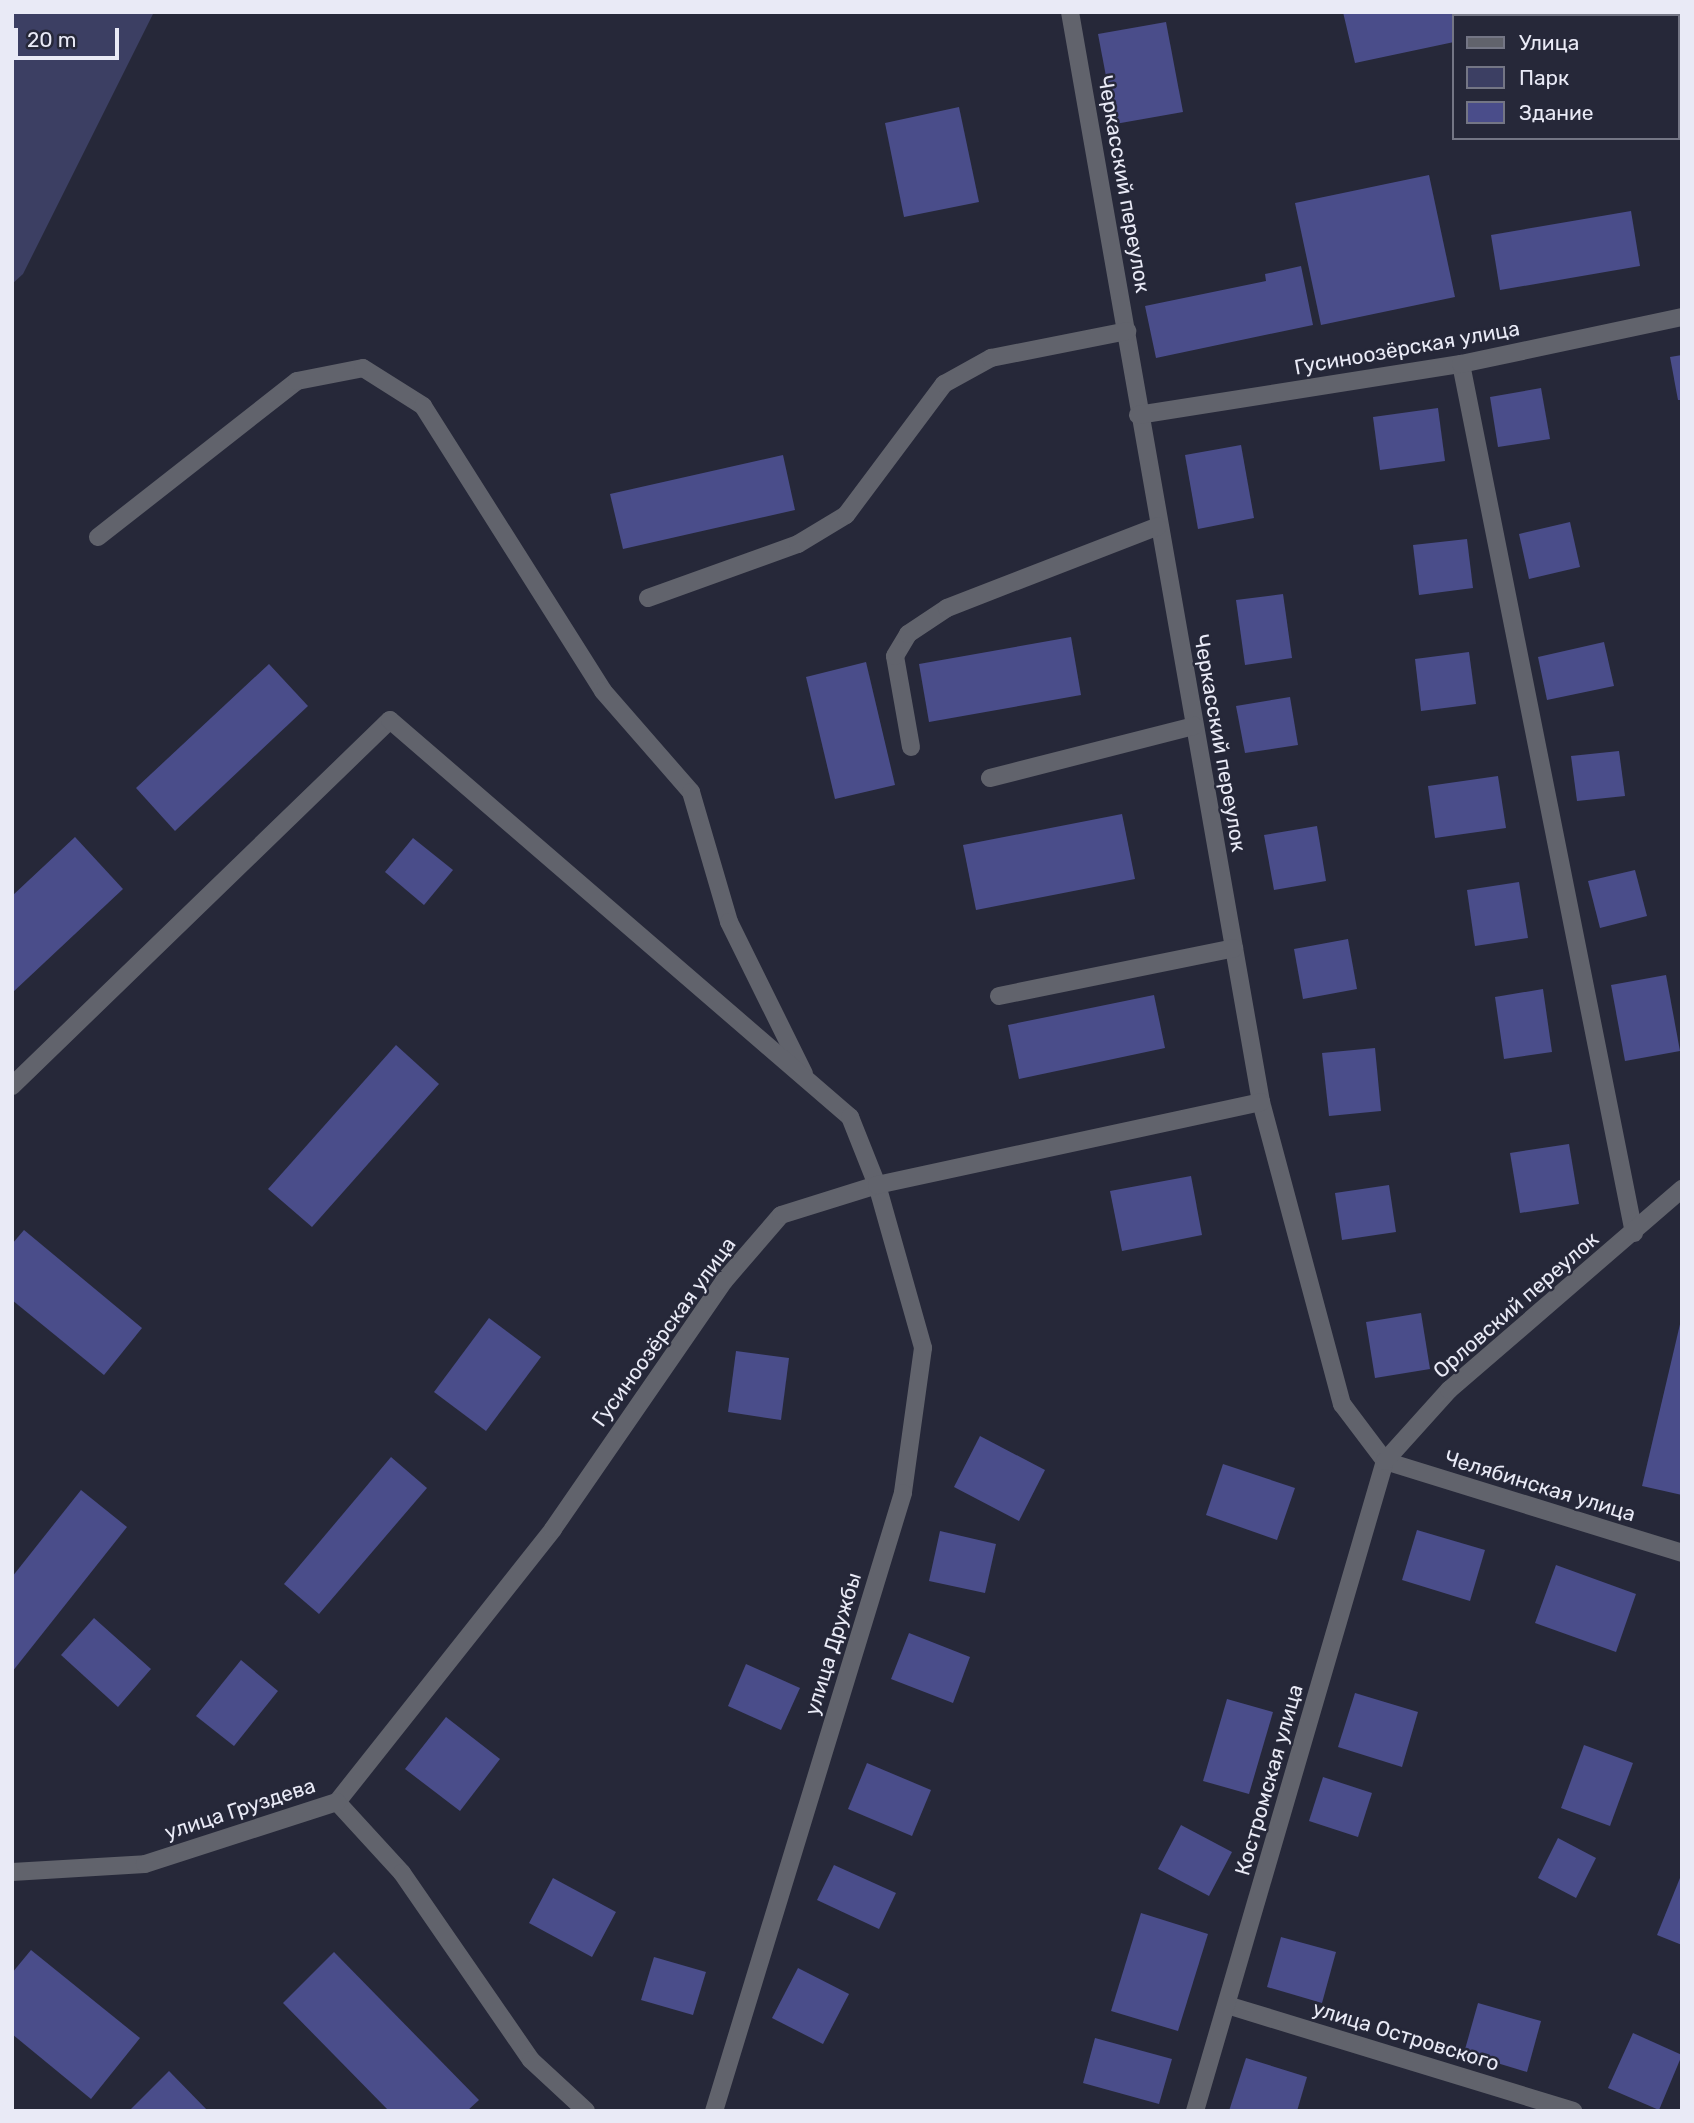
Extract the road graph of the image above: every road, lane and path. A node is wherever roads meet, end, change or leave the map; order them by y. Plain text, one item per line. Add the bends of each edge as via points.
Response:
1 (1070, 12) edge
2 (1682, 317) edge
3 (1126, 331) junction
4 (1461, 364) junction
5 (1138, 415) junction
6 (1158, 526) junction
7 (98, 537) dead end
8 (648, 598) dead end
9 (1194, 726) junction
10 (911, 747) dead end
11 (990, 778) dead end
12 (1234, 948) junction
13 (999, 996) dead end
14 (807, 1080) junction
15 (12, 1086) edge
16 (1261, 1102) junction
17 (877, 1185) junction
18 (1682, 1189) edge
19 (1634, 1233) junction
20 (1385, 1461) junction
21 (1682, 1553) edge
22 (337, 1802) junction
23 (12, 1872) edge
24 (1227, 2005) junction
25 (586, 2111) edge
26 (714, 2111) edge
27 (1195, 2111) edge
28 (1573, 2111) edge

1 - 3 street, Черкасский переулок
2 - 4 street, Гусиноозёрская улица
3 - 5 street, Черкасский переулок
3 - 8 street via 991,358 944,384 846,515 798,544
4 - 5 street, Гусиноозёрская улица
4 - 19 street
5 - 6 street, Черкасский переулок
6 - 9 street, Черкасский переулок
6 - 10 street via 947,608 908,634 895,656
7 - 14 street via 297,381 363,368 423,405 603,691 691,792 729,922
9 - 11 street
9 - 12 street, Черкасский переулок
12 - 13 street
12 - 16 street, Черкасский переулок
14 - 15 street, улица Дружбы via 390,720
14 - 17 street, улица Дружбы via 849,1117
16 - 17 street, Гусиноозёрская улица
16 - 20 street, Черкасский переулок via 1342,1404
17 - 22 street, Гусиноозёрская улица via 781,1215 723,1281 552,1529
17 - 26 street, улица Дружбы via 923,1348 904,1493
18 - 19 street, Орловский переулок
19 - 20 street, Орловский переулок via 1449,1390
20 - 21 street, Челябинская улица
20 - 24 street, Костромская улица
22 - 23 street, улица Груздева via 145,1864
22 - 25 street, улица Груздева via 402,1873 531,2060
24 - 27 street, Костромская улица
24 - 28 street, улица Островского

